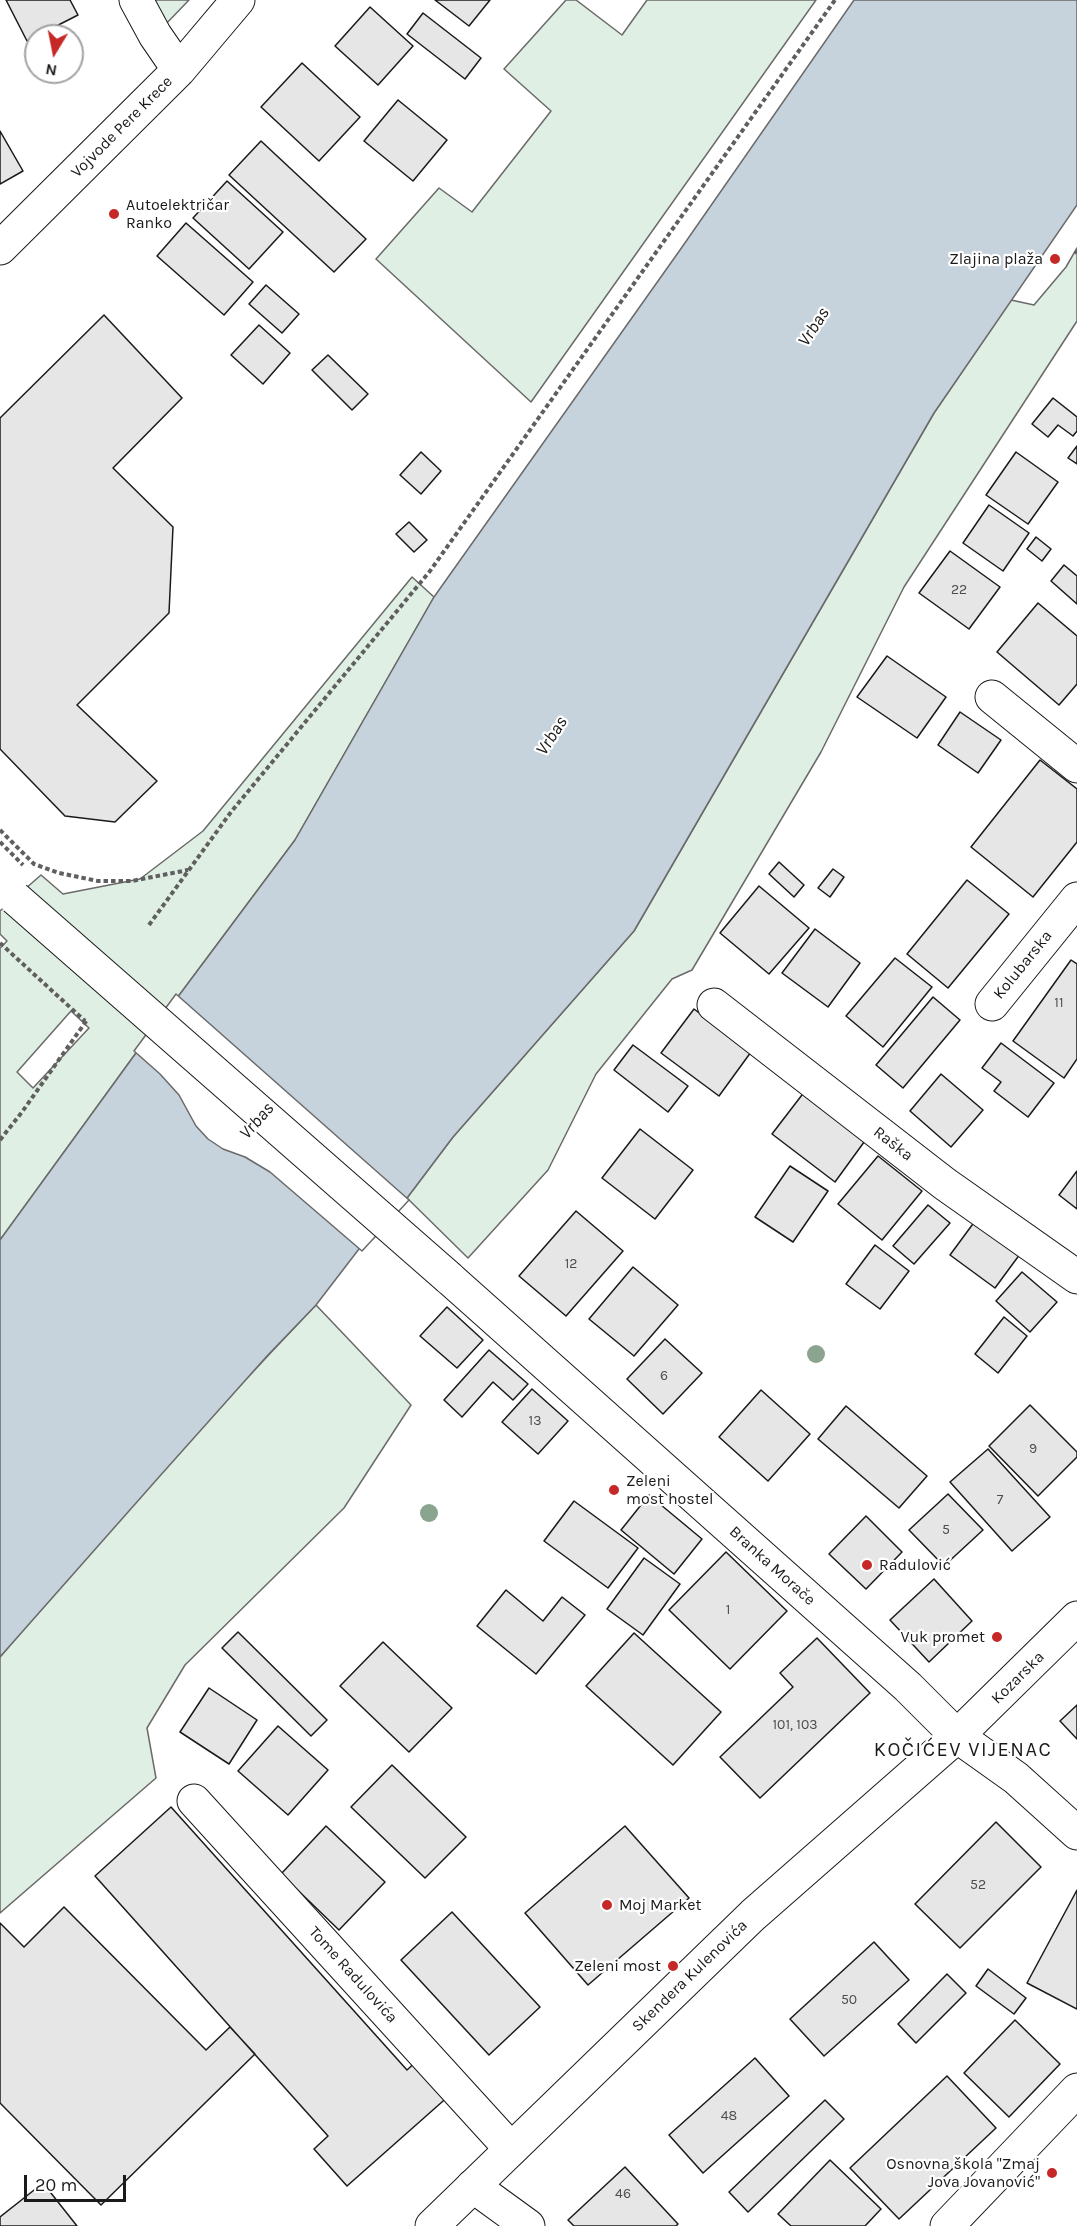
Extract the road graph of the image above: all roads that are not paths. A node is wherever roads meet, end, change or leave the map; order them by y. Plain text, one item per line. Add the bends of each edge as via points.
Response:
1 (136, 0) edge
2 (238, 0) edge
3 (179, 70) junction
4 (0, 248) edge
5 (992, 697) dead end
6 (1077, 766) edge
7 (15, 884) edge
8 (1077, 898) edge
9 (992, 1004) dead end
10 (714, 1005) dead end
11 (1077, 1277) edge
12 (1077, 1618) edge
13 (957, 1736) junction
14 (194, 1800) dead end
15 (1077, 1833) edge
16 (1077, 2090) edge
17 (511, 2149) junction
18 (473, 2186) junction
19 (432, 2226) edge
20 (528, 2226) edge
21 (947, 2226) edge

1 - 3 main road
2 - 3 main road, Vojvode Pere Krece
3 - 4 main road, Vojvode Pere Krece
5 - 6 main road
7 - 13 main road, Branka Morače, bridge
8 - 9 main road, Kolubarska
10 - 11 main road, Raška via 945,1184
12 - 13 main road, Kozarska
13 - 15 main road, Branka Morače via 1016,1778
13 - 17 main road, Skendera Kulenovića via 753,1915
14 - 17 main road, Tome Radulovića
16 - 21 main road
17 - 18 main road, Skendera Kulenovića
18 - 19 main road, Skendera Kulenovića
18 - 20 main road

